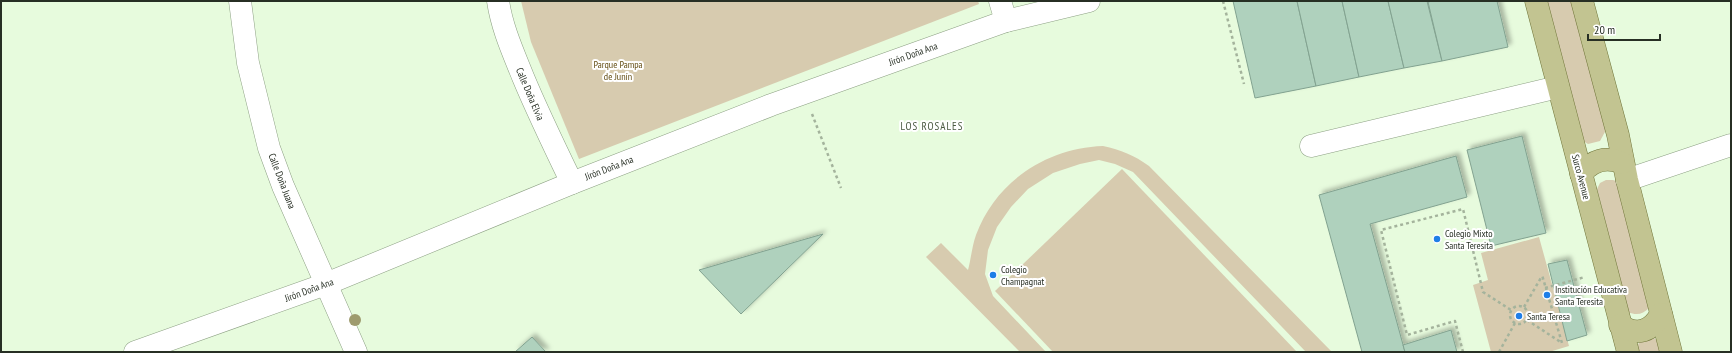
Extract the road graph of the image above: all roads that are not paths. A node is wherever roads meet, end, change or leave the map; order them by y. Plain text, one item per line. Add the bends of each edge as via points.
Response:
1 (240, 1) edge
2 (498, 1) edge
3 (1089, 1) edge
4 (1536, 1) edge
5 (1582, 1) edge
6 (1003, 11) edge
7 (1558, 88) junction
8 (1731, 145) edge
9 (1311, 146) dead end
10 (1624, 171) junction
11 (1581, 174) junction
12 (572, 183) junction
13 (326, 284) junction
14 (1661, 314) junction
15 (1620, 325) junction
16 (135, 352) edge
17 (356, 352) edge
18 (1628, 352) edge
19 (1671, 352) edge

1 - 13 street, Calle Doña Juana via 248,63 269,148
2 - 12 street, Calle Doña Elvia via 504,30 544,127
3 - 6 street, Jirón Doña Ana
4 - 7 main road, Surco Avenue
5 - 10 main road via 1618,135
6 - 12 street, Jirón Doña Ana via 804,93
7 - 9 street
7 - 11 main road, Surco Avenue
8 - 10 street
10 - 11 main road via 1615,160 1599,160
10 - 14 main road
11 - 15 main road, Surco Avenue
12 - 13 street, Jirón Doña Ana
13 - 16 street, Jirón Doña Ana
13 - 17 street, Calle Doña Juana
14 - 15 main road via 1651,328 1643,331 1627,330
14 - 19 main road
15 - 18 main road, Surco Avenue

